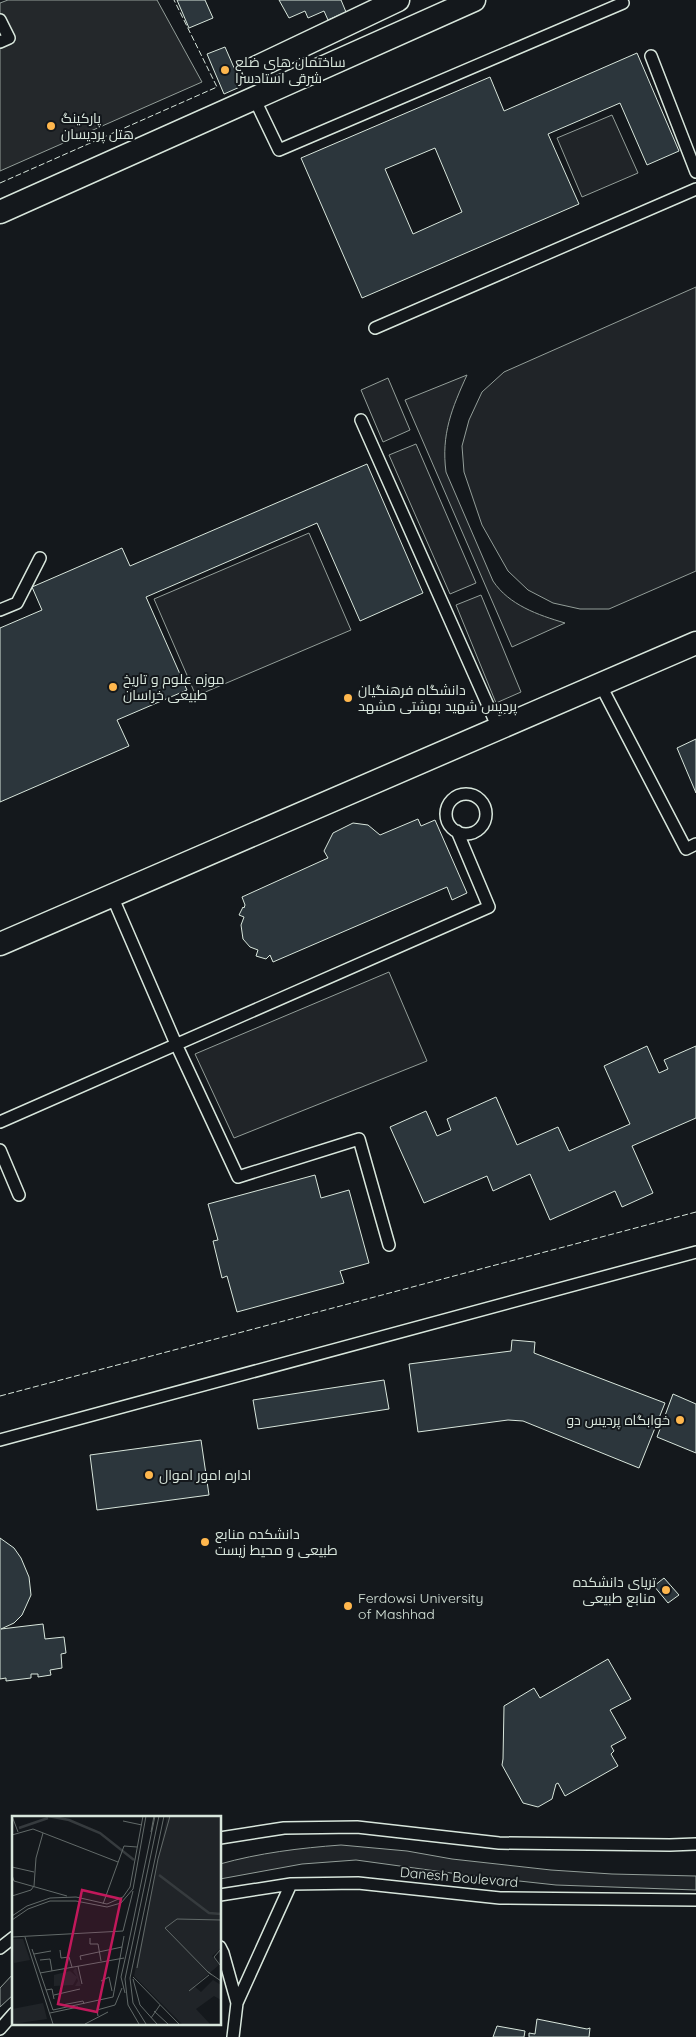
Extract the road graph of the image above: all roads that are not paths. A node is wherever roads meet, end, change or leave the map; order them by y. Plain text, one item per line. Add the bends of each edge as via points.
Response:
1 (398, 0) edge
2 (474, 0) edge
3 (622, 3) dead end
4 (0, 20) edge
5 (0, 42) edge
6 (651, 56) dead end
7 (253, 69) dead end
8 (254, 98) junction
9 (696, 172) edge
10 (696, 189) edge
11 (0, 212) edge
12 (375, 328) dead end
13 (361, 420) dead end
14 (40, 558) dead end
15 (0, 610) edge
16 (696, 643) edge
17 (600, 684) junction
18 (498, 728) junction
19 (457, 831) dead end
20 (696, 844) edge
21 (112, 896) junction
22 (0, 944) edge
23 (176, 1044) junction
24 (0, 1122) edge
25 (0, 1150) edge
26 (19, 1194) dead end
27 (389, 1245) dead end
28 (696, 1252) edge
29 (0, 1440) edge
30 (221, 1838) edge
31 (696, 1844) edge
32 (291, 1884) junction
33 (221, 1895) edge
34 (696, 1900) edge
35 (12, 1938) edge
36 (0, 1948) edge
37 (221, 1949) edge
38 (237, 2003) junction
39 (12, 2015) edge
40 (0, 2028) edge
41 (232, 2037) edge

1 - 7 street
2 - 8 street
3 - 8 lane via 279,150
4 - 5 lane via 9,38
6 - 9 lane
8 - 11 street
10 - 12 lane
13 - 18 lane
14 - 15 lane via 17,603
16 - 17 street
17 - 18 street
17 - 20 lane via 686,849
18 - 21 street
19 - 23 lane via 489,907
21 - 22 street
21 - 23 lane
23 - 24 lane
23 - 27 lane via 238,1177 359,1139
25 - 26 lane
28 - 29 lane
30 - 31 lane via 284,1828 357,1827 499,1842
32 - 33 lane, Danesh Boulevard
32 - 34 lane, Danesh Boulevard via 358,1883 500,1898
32 - 38 lane
35 - 36 lane
37 - 38 lane
38 - 41 lane
39 - 40 lane

